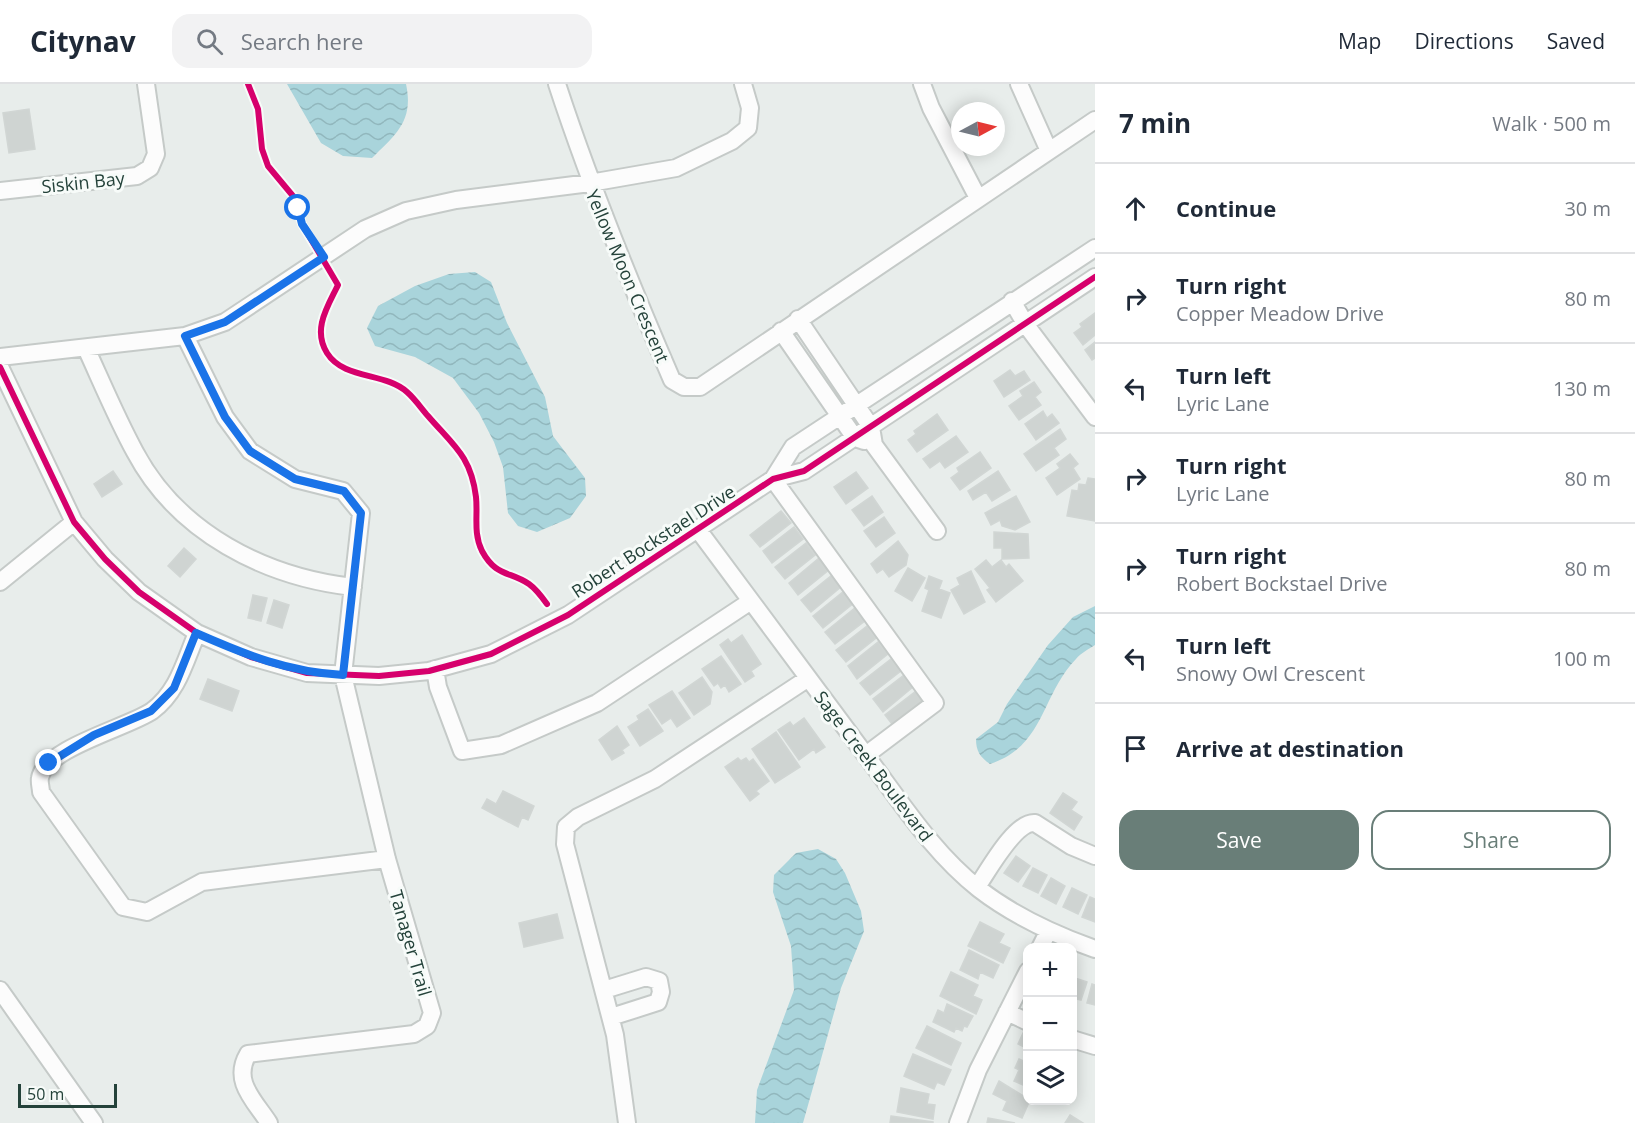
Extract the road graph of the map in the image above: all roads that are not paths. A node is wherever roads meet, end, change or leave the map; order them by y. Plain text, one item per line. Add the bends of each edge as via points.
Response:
1 (146, 84) edge
2 (557, 84) edge
3 (743, 84) edge
4 (922, 84) edge
5 (1019, 84) edge
6 (1095, 120) edge
7 (1049, 151) junction
8 (590, 183) junction
9 (0, 191) edge
10 (978, 198) junction
11 (1095, 248) edge
12 (1095, 277) edge
13 (1012, 301) junction
14 (798, 319) junction
15 (1026, 325) junction
16 (781, 331) junction
17 (185, 336) junction
18 (86, 348) junction
19 (0, 357) edge
20 (0, 367) edge
21 (856, 405) junction
22 (840, 416) junction
23 (1095, 417) edge
24 (872, 427) junction
25 (855, 438) junction
26 (874, 445) junction
27 (773, 479) junction
28 (74, 522) junction
29 (699, 531) junction
30 (937, 531) dead end
31 (0, 582) edge
32 (353, 587) junction
33 (751, 602) junction
34 (196, 633) junction
35 (435, 669) junction
36 (343, 675) junction
37 (807, 679) junction
38 (866, 755) junction
39 (1095, 856) edge
40 (387, 859) junction
41 (977, 887) junction
42 (1048, 932) junction
43 (1042, 943) edge
44 (1095, 949) edge
45 (1023, 981) edge
46 (0, 990) edge
47 (604, 990) junction
48 (1007, 1012) junction
49 (611, 1017) junction
50 (1023, 1020) edge
51 (1077, 1041) edge
52 (1095, 1046) edge
53 (94, 1123) edge
54 (269, 1123) edge
55 (627, 1123) edge
56 (958, 1123) edge

1 - 9 street, Siskin Bay via 156,154 150,168 137,176
2 - 8 street, Yellow Moon Crescent
3 - 8 street via 750,108 748,128 732,141 676,168
4 - 10 street
5 - 7 street
6 - 7 street, Yellow Moon Crescent
7 - 10 street, Yellow Moon Crescent
8 - 16 street, Yellow Moon Crescent via 672,380 684,387 700,387
8 - 17 street via 456,200 406,211 365,229 225,322
10 - 14 street, Yellow Moon Crescent
11 - 13 street, Robert Bockstael Drive
12 - 15 street, Robert Bockstael Drive
13 - 15 street
13 - 21 street, Robert Bockstael Drive
14 - 16 street, Yellow Moon Crescent
14 - 21 street
15 - 23 street
15 - 24 street, Robert Bockstael Drive
16 - 22 street
17 - 18 street
17 - 32 street, Tanager Trail via 225,417 250,451 295,479 344,491 361,513
18 - 19 street
18 - 32 street via 135,454 177,508 229,548 260,564 294,576
20 - 28 street, Robert Bockstael Drive
21 - 22 street, Robert Bockstael Drive
21 - 24 street
22 - 25 street
22 - 27 street, Robert Bockstael Drive via 794,447
24 - 25 street, Robert Bockstael Drive
24 - 26 street
25 - 26 street
25 - 27 street, Robert Bockstael Drive via 804,471
26 - 30 street
27 - 29 street, Robert Bockstael Drive
27 - 38 street via 935,703
28 - 31 street
28 - 34 street, Robert Bockstael Drive via 139,592
29 - 33 street, Sage Creek Boulevard
29 - 35 street, Robert Bockstael Drive via 531,636 491,654
32 - 36 street, Tanager Trail
33 - 35 street via 597,703 501,745 462,751
33 - 37 street, Sage Creek Boulevard
34 - 36 street, Robert Bockstael Drive via 250,657 307,673
34 - 40 street via 174,688 151,711 94,735 49,763 40,777 41,792 123,907 147,912 202,882
35 - 36 street, Robert Bockstael Drive via 379,676
36 - 40 street, Tanager Trail
37 - 38 street, Sage Creek Boulevard
37 - 47 street via 656,779 578,817 566,827 565,844
38 - 41 street, Sage Creek Boulevard via 930,841
39 - 41 street via 1035,823 1028,823 1018,829
40 - 54 street, Tanager Trail via 432,1013 427,1026 414,1034 248,1054 241,1065 241,1078
41 - 42 street, Sage Creek Boulevard
42 - 43 street
42 - 44 street, Sage Creek Boulevard
45 - 48 street
46 - 53 street
47 - 49 street
47 - 49 street via 646,977 659,981 658,1002
48 - 50 street
48 - 56 street via 978,1070
49 - 55 street
51 - 52 street

